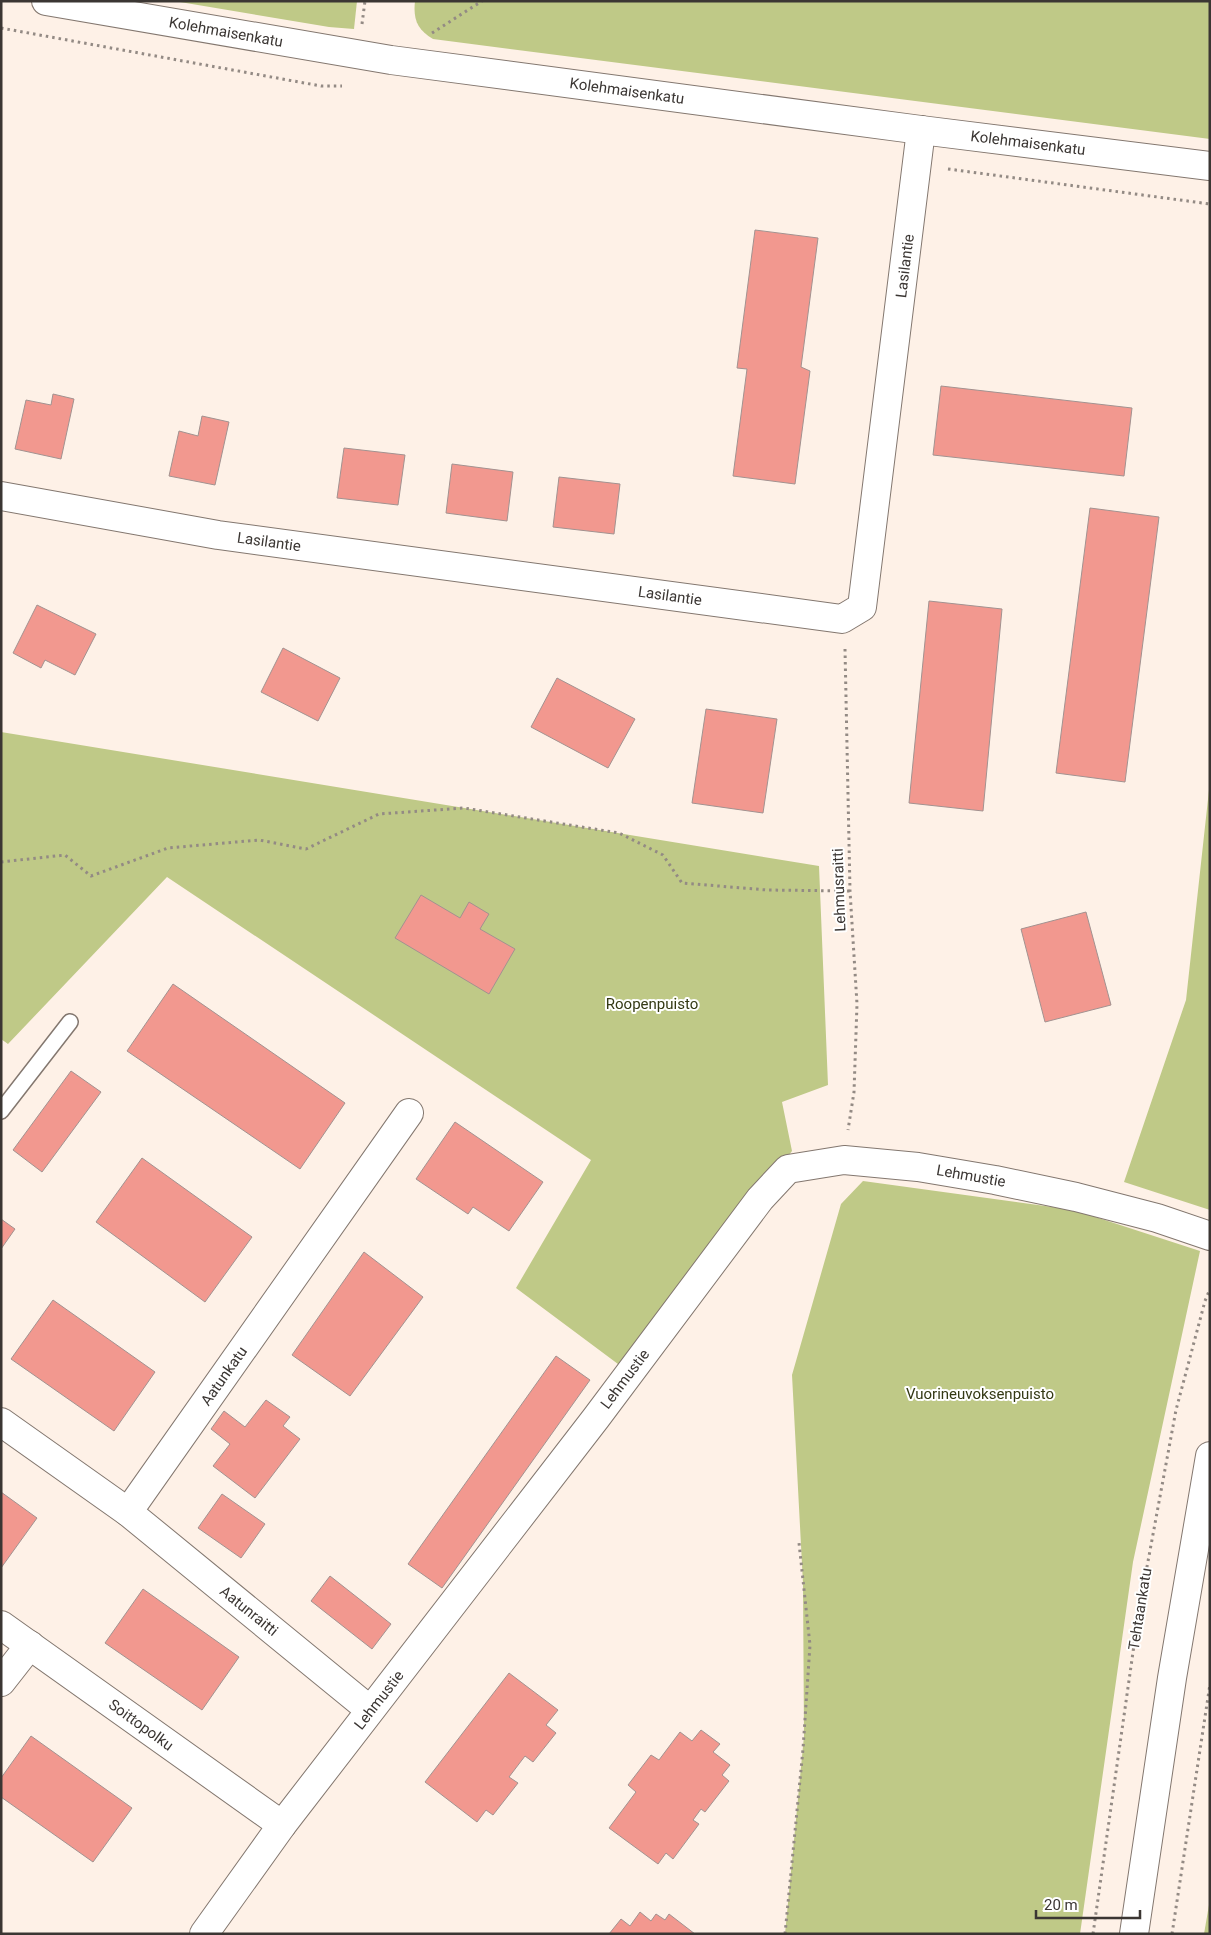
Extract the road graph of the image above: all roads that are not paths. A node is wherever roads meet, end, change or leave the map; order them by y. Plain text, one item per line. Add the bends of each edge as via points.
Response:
1 (46, 1) edge
2 (921, 130) junction
3 (1210, 166) edge
4 (1, 496) edge
5 (70, 1022) dead end
6 (1, 1111) edge
7 (409, 1113) dead end
8 (1210, 1236) edge
9 (1, 1422) edge
10 (1210, 1456) edge
11 (128, 1512) junction
12 (1, 1625) edge
13 (30, 1645) junction
14 (1, 1682) edge
15 (370, 1710) junction
16 (282, 1825) junction
17 (204, 1934) edge
18 (1134, 1934) edge

1 - 2 street, Kolehmaisenkatu via 391,60
2 - 3 street, Kolehmaisenkatu
2 - 4 street, Lasilantie via 862,606 842,619 218,535
5 - 6 lane
7 - 11 street, Aatunkatu
8 - 15 street, Lehmustie via 1076,1197 918,1167 844,1160 788,1169 760,1199 590,1426
9 - 11 street
10 - 18 street via 1172,1678
11 - 15 street, Aatunraitti
12 - 13 street, Soittopolku
13 - 14 street
13 - 16 street, Soittopolku
15 - 16 street, Lehmustie
16 - 17 street, Lehmustie

